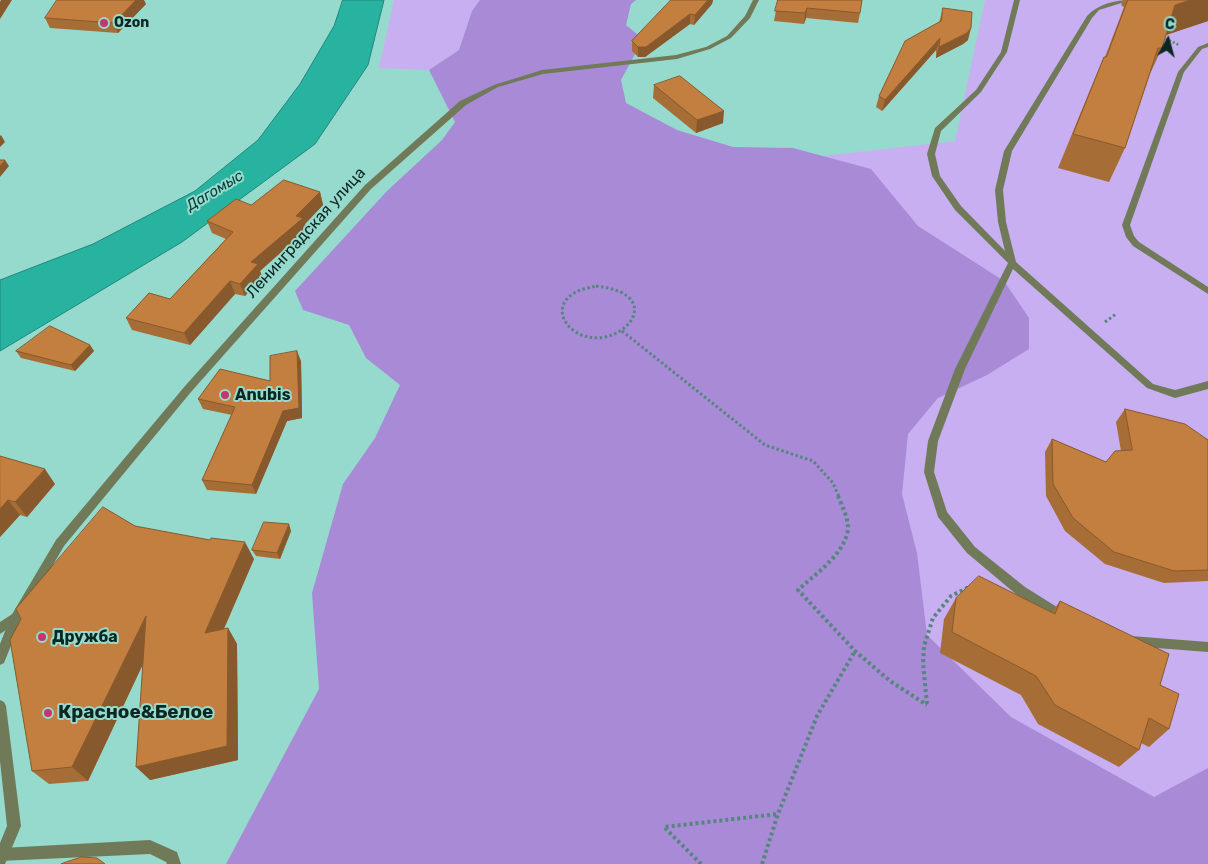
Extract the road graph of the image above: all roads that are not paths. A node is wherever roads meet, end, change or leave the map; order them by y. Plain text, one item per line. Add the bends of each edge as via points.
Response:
1 (756, 0) edge
2 (1017, 0) edge
3 (1128, 0) edge
4 (1208, 45) edge
5 (1012, 263) junction
6 (1208, 291) edge
7 (1208, 385) edge
8 (16, 616) junction
9 (1077, 624) edge
10 (0, 629) edge
11 (1124, 640) edge
12 (1208, 647) edge
13 (0, 659) edge
14 (0, 706) edge
15 (1, 857) edge
16 (174, 864) edge

1 - 8 street, Ленинградская улица via 748,17 729,37 708,48 668,58 542,72 496,86 463,103 368,187 188,389 60,543
2 - 5 street via 1004,52 979,91 938,130 931,154 936,176 958,208
3 - 5 street via 1097,8 1089,17 1008,151 999,190 1002,222
4 - 6 street via 1200,48 1181,72 1126,225 1136,244
5 - 7 street via 1150,386 1175,394
5 - 9 street via 960,368 933,441 928,472 942,514 971,550 1021,591
8 - 10 street
8 - 13 street, Ленинградская улица
11 - 12 street
14 - 15 street via 14,826
15 - 16 street via 150,847 172,857

